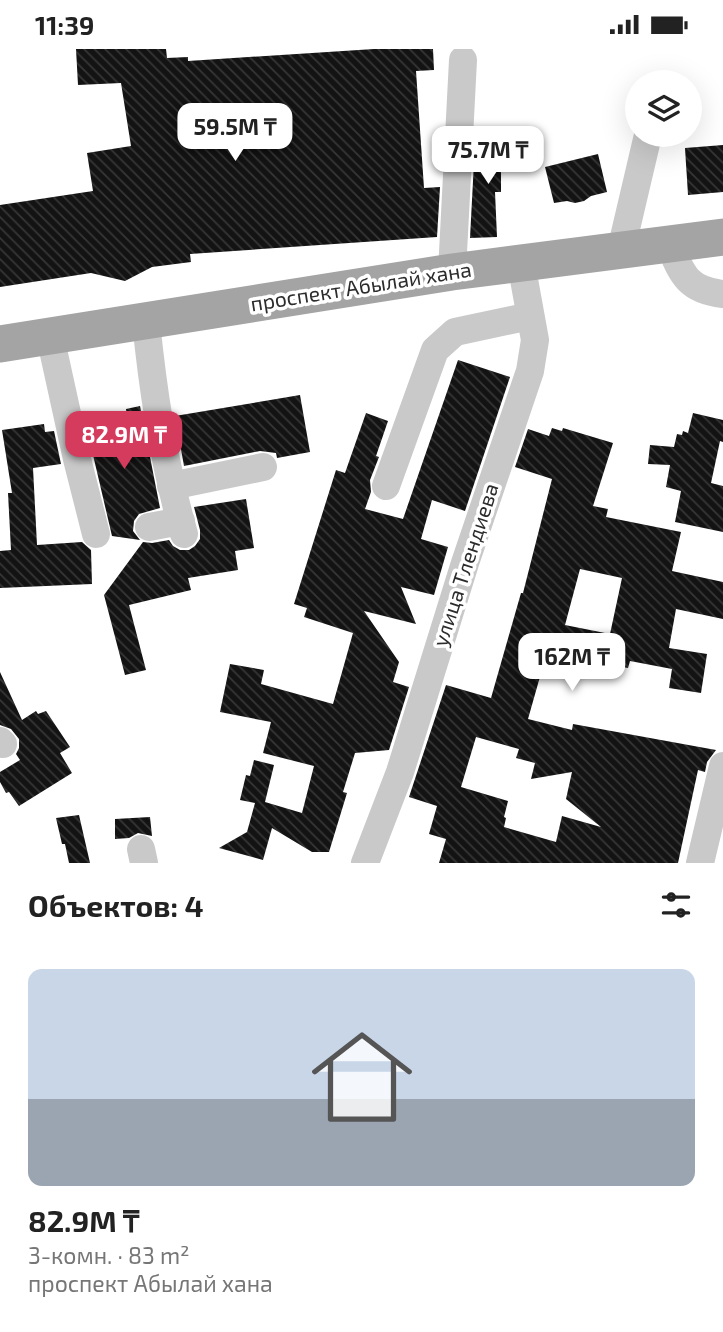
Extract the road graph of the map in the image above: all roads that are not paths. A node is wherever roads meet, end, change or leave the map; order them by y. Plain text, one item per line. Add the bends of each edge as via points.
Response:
1 (463, 60) dead end
2 (645, 147) edge
3 (723, 237) edge
4 (669, 244) junction
5 (621, 250) junction
6 (521, 263) junction
7 (452, 272) junction
8 (723, 295) edge
9 (530, 316) junction
10 (146, 321) junction
11 (50, 336) junction
12 (0, 344) edge
13 (263, 467) dead end
14 (171, 486) junction
15 (386, 486) dead end
16 (149, 527) dead end
17 (96, 534) dead end
18 (723, 766) edge
19 (365, 863) edge
20 (700, 863) edge

1 - 7 street
2 - 5 street
3 - 4 main road, проспект Абылай хана
4 - 5 main road, проспект Абылай хана
4 - 8 street via 684,276 706,292
5 - 6 main road, проспект Абылай хана
6 - 7 main road, проспект Абылай хана
6 - 9 street, улица Тлендиева
7 - 10 main road, проспект Абылай хана
9 - 15 street via 455,332 435,350
9 - 19 street, улица Тлендиева via 535,340 530,371 400,772
10 - 11 main road, проспект Абылай хана
10 - 14 street via 153,391
11 - 12 main road, проспект Абылай хана
11 - 17 street
13 - 14 street
14 - 16 street via 182,528
18 - 20 street

